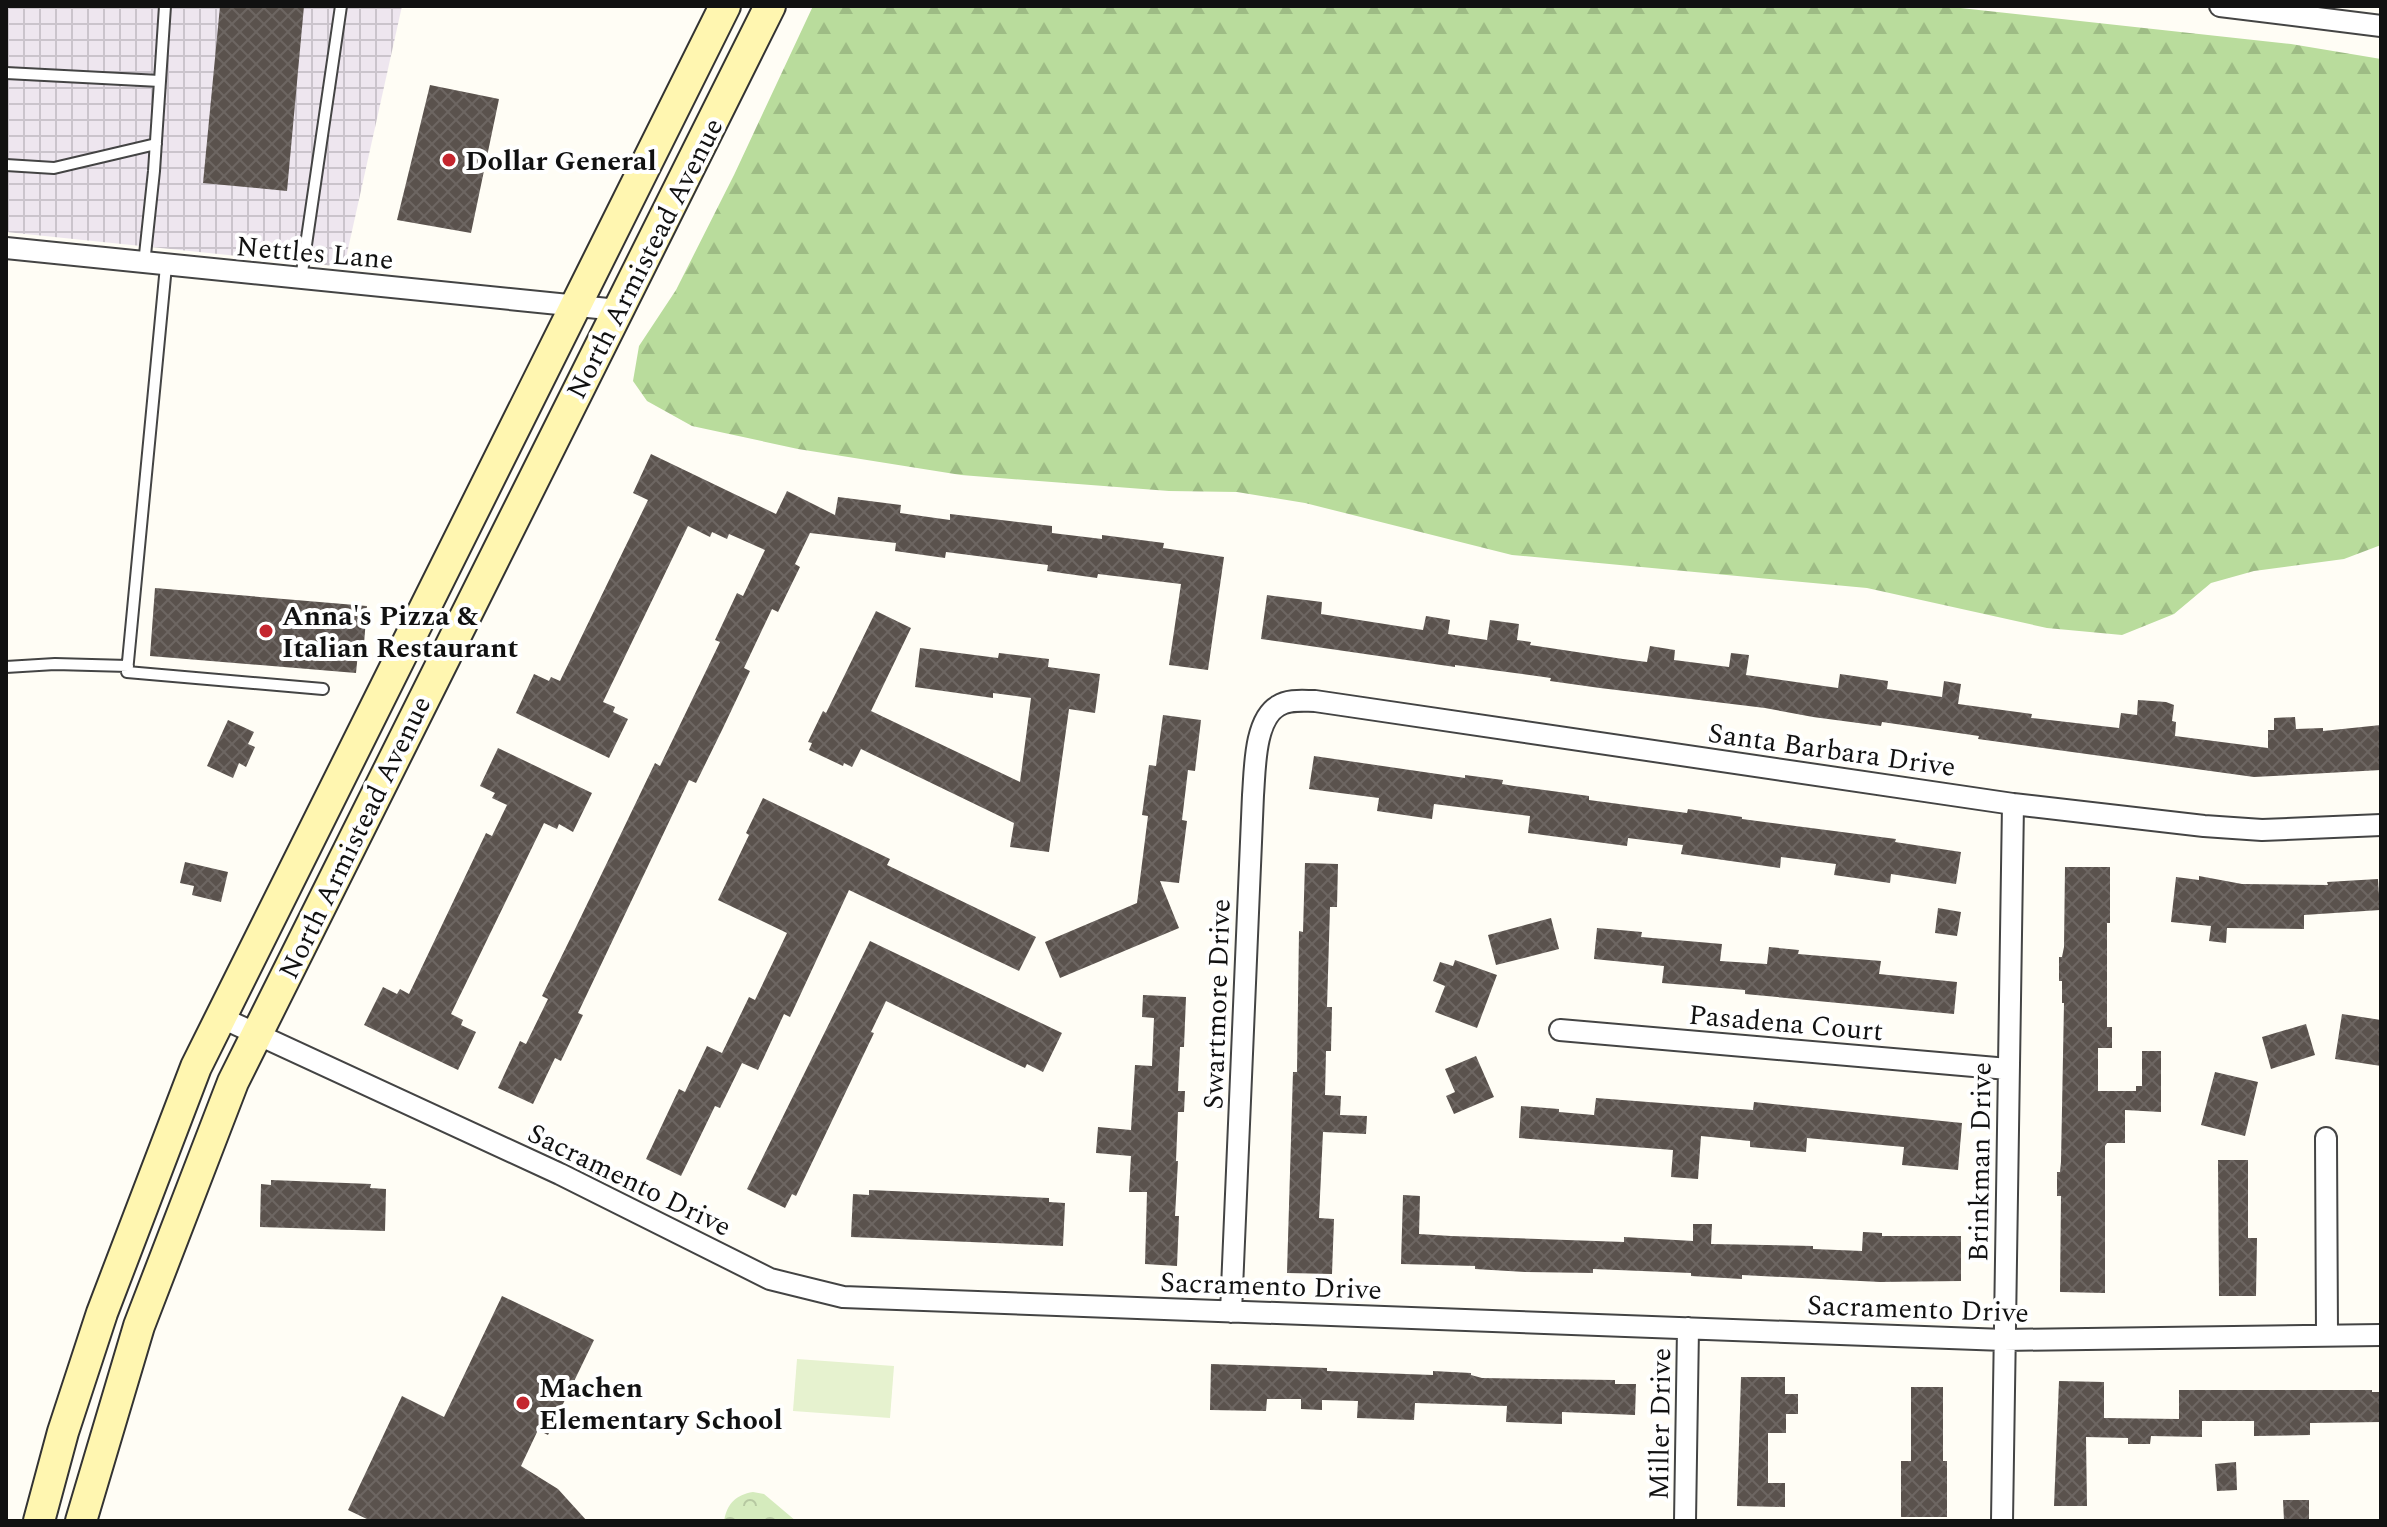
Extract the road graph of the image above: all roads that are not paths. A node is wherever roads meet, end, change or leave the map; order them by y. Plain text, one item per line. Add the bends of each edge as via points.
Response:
1 (165, 6) edge
2 (341, 6) edge
3 (725, 6) edge
4 (770, 6) edge
5 (2220, 6) edge
6 (2381, 26) edge
7 (6, 73) edge
8 (160, 81) junction
9 (156, 144) junction
10 (6, 165) edge
11 (6, 248) edge
12 (144, 264) junction
13 (166, 266) junction
14 (301, 279) junction
15 (575, 305) junction
16 (618, 310) junction
17 (128, 666) junction
18 (6, 667) edge
19 (323, 689) dead end
20 (1278, 706) joint
21 (2013, 804) junction
22 (2381, 825) edge
23 (220, 1017) junction
24 (1560, 1030) dead end
25 (256, 1034) junction
26 (2008, 1069) junction
27 (2326, 1138) dead end
28 (1231, 1312) junction
29 (1688, 1328) junction
30 (2327, 1335) junction
31 (2381, 1335) edge
32 (2004, 1340) junction
33 (39, 1521) edge
34 (81, 1521) edge
35 (1685, 1521) edge
36 (2002, 1521) edge

1 - 8 lane
2 - 14 lane
3 - 15 main road, North Armistead Avenue
4 - 16 main road, North Armistead Avenue
5 - 6 street
7 - 8 lane
8 - 9 lane
9 - 10 lane via 54,168
9 - 12 lane
11 - 12 street, Nettles Lane
12 - 13 street, Nettles Lane
13 - 14 street, Nettles Lane
13 - 17 lane
14 - 15 street, Nettles Lane
15 - 16 street, Nettles Lane
15 - 23 main road, North Armistead Avenue
16 - 25 main road, North Armistead Avenue
17 - 18 lane
17 - 19 lane via 127,672
20 - 21 street, Santa Barbara Drive via 1315,701
20 - 28 street, Swartmore Drive via 1263,724 1253,795
21 - 22 street, Santa Barbara Drive via 2218,827
21 - 26 street, Brinkman Drive
23 - 25 street, Sacramento Drive
23 - 33 main road, North Armistead Avenue via 169,1132 102,1313
24 - 26 street, Pasadena Court
25 - 28 street, Sacramento Drive via 560,1174 770,1279 843,1297
25 - 34 main road, North Armistead Avenue via 139,1326
26 - 32 street, Brinkman Drive
27 - 30 street
28 - 29 street, Sacramento Drive
29 - 32 street, Sacramento Drive
29 - 35 street, Miller Drive
30 - 31 street, Sacramento Drive
30 - 32 street, Sacramento Drive
32 - 36 street, Brinkman Drive

